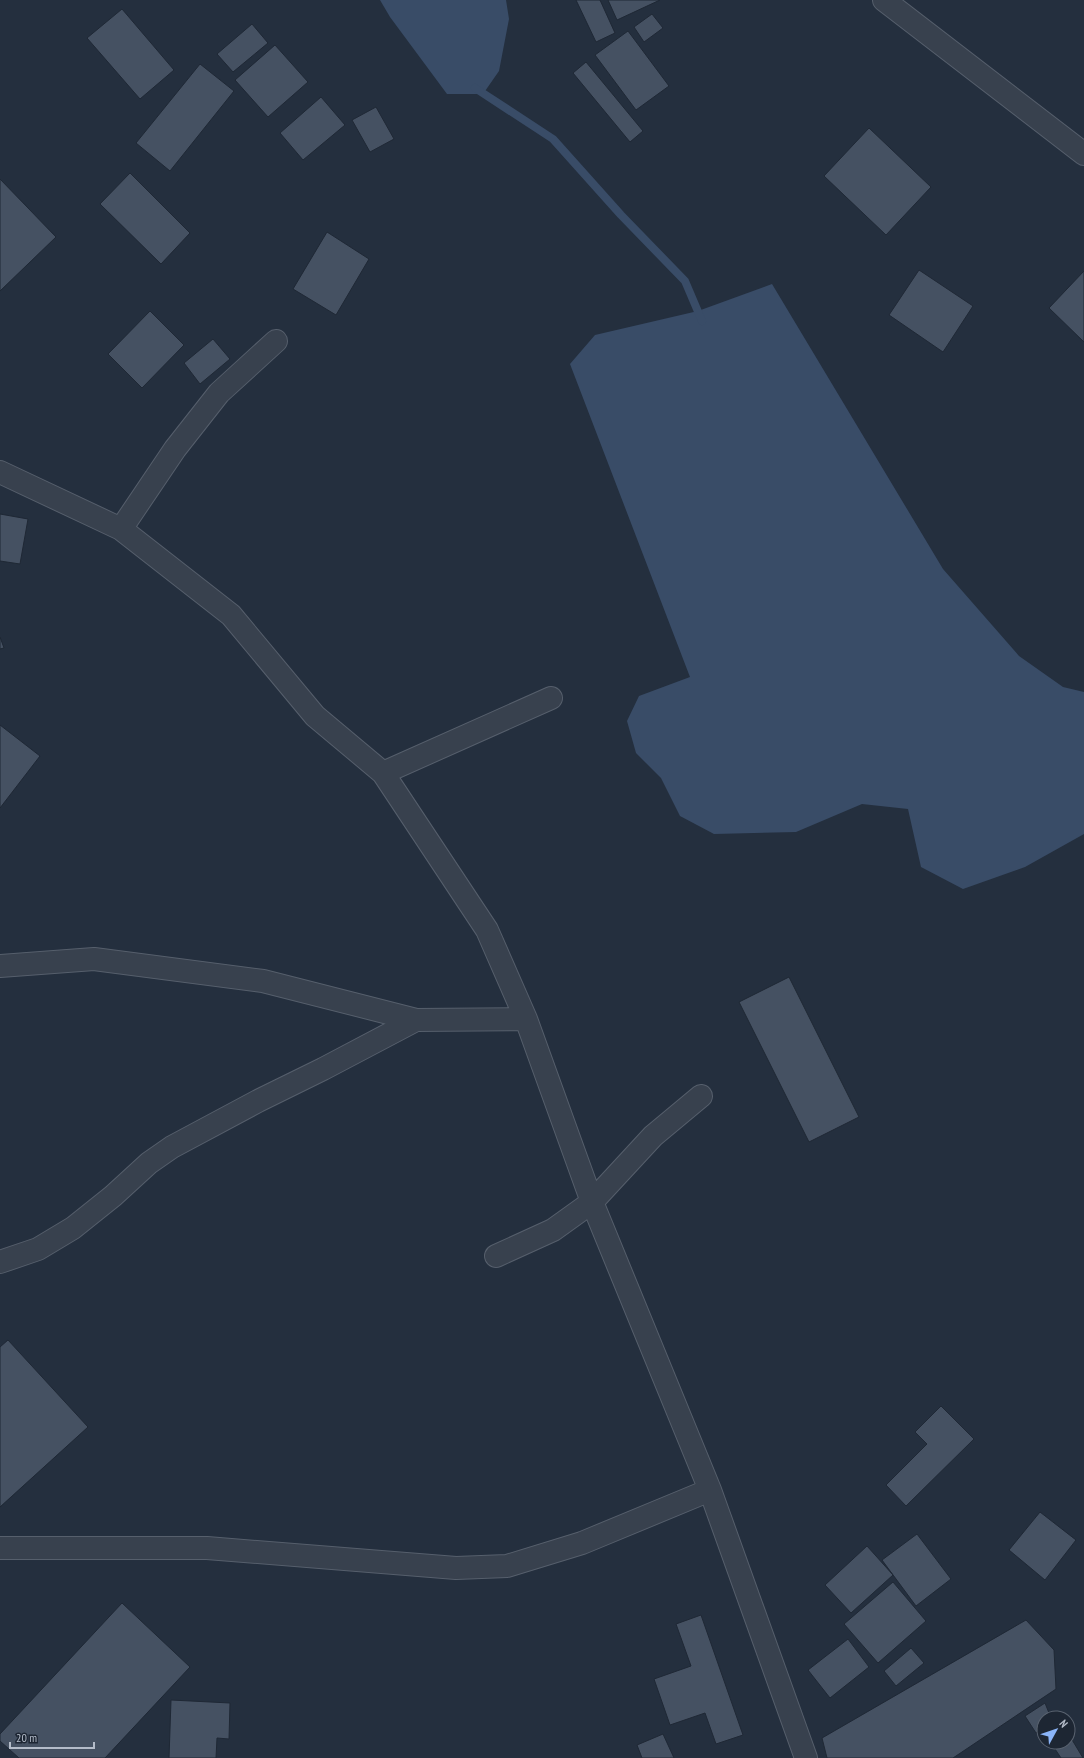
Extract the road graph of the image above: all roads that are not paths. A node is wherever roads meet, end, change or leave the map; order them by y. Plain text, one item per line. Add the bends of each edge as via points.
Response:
1 (884, 0) edge
2 (1084, 154) edge
3 (276, 341) dead end
4 (0, 472) edge
5 (121, 529) junction
6 (551, 698) dead end
7 (383, 773) junction
8 (0, 966) edge
9 (526, 1019) junction
10 (416, 1020) junction
11 (701, 1096) dead end
12 (592, 1202) junction
13 (496, 1256) dead end
14 (0, 1262) edge
15 (710, 1490) junction
16 (0, 1548) edge
17 (806, 1758) edge

1 - 2 street
3 - 5 street via 219,394 175,448
4 - 5 street
5 - 7 street via 231,615 315,716
6 - 7 street
7 - 9 street via 487,930
8 - 10 street via 94,959 263,982
9 - 10 street
9 - 12 street
10 - 14 street via 172,1147 149,1163 114,1196 73,1228 38,1249
11 - 12 street via 653,1136
12 - 13 street via 553,1230
12 - 15 street
15 - 16 street via 582,1543 507,1566 456,1568 207,1548
15 - 17 street

